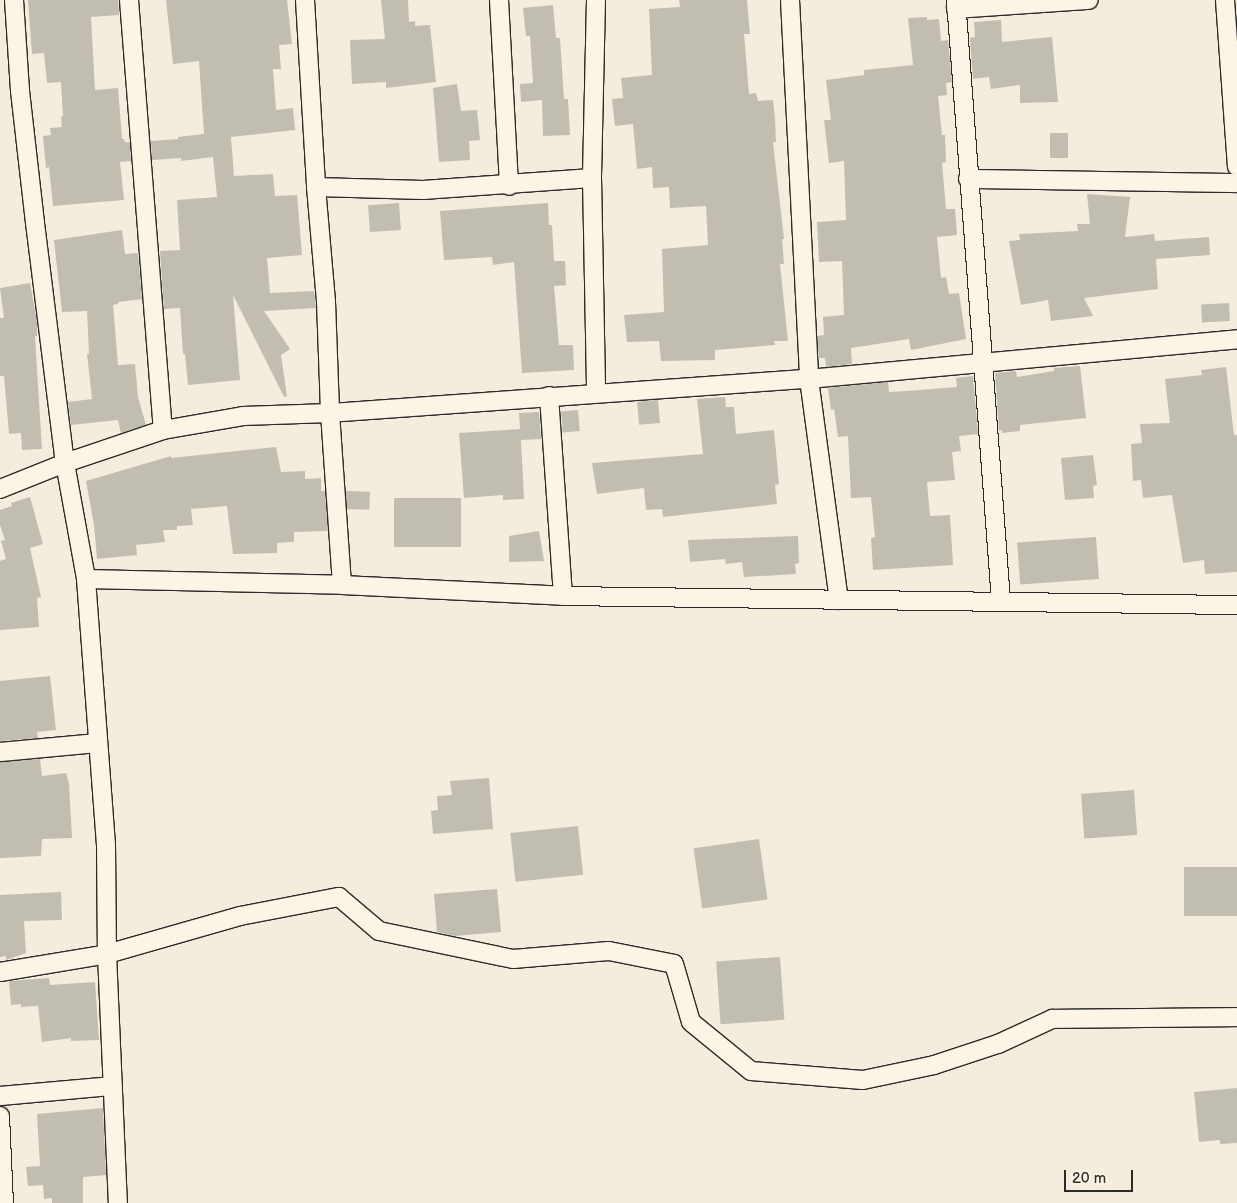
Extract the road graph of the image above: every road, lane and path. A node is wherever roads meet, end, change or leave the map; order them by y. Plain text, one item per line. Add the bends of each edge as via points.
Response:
1 (14, 0) edge
2 (128, 0) edge
3 (304, 0) edge
4 (500, 0) edge
5 (596, 0) edge
6 (790, 0) edge
7 (1089, 0) edge
8 (1225, 0) edge
9 (956, 4) edge
10 (1237, 167) edge
11 (592, 178) junction
12 (968, 179) junction
13 (1237, 183) edge
14 (509, 186) junction
15 (316, 187) junction
16 (1237, 339) edge
17 (982, 364) junction
18 (810, 379) junction
19 (596, 393) junction
20 (549, 396) junction
21 (330, 413) junction
22 (163, 430) junction
23 (65, 462) junction
24 (0, 488) edge
25 (86, 580) junction
26 (342, 585) junction
27 (563, 596) junction
28 (839, 600) junction
29 (1001, 601) junction
30 (1237, 605) edge
31 (97, 744) junction
32 (0, 752) edge
33 (107, 954) junction
34 (0, 972) edge
35 (1237, 1017) edge
36 (113, 1086) junction
37 (0, 1096) edge
38 (0, 1116) edge
39 (4, 1203) edge
40 (118, 1203) edge

1 - 23 street via 20,90
2 - 22 street
3 - 15 street
4 - 14 street
5 - 11 street
6 - 18 street
7 - 9 street
8 - 10 street
9 - 12 street
11 - 14 street
11 - 19 street
12 - 13 street
12 - 17 street
14 - 15 street via 423,190
15 - 21 street via 326,302
16 - 17 street
17 - 18 street
17 - 29 street
18 - 19 street
18 - 28 street
19 - 20 street
20 - 21 street
20 - 27 street
21 - 22 street via 243,416
21 - 26 street
22 - 23 street
23 - 24 street
23 - 25 street
25 - 26 street
25 - 31 street
26 - 27 street
27 - 28 street
28 - 29 street
29 - 30 street
31 - 32 street
31 - 33 street via 106,844
33 - 34 street
33 - 35 street via 240,916 339,897 379,931 513,959 610,951 674,964 691,1022 751,1072 863,1080 934,1065 998,1044 1052,1019
33 - 36 street
36 - 37 street
36 - 40 street
38 - 39 street

